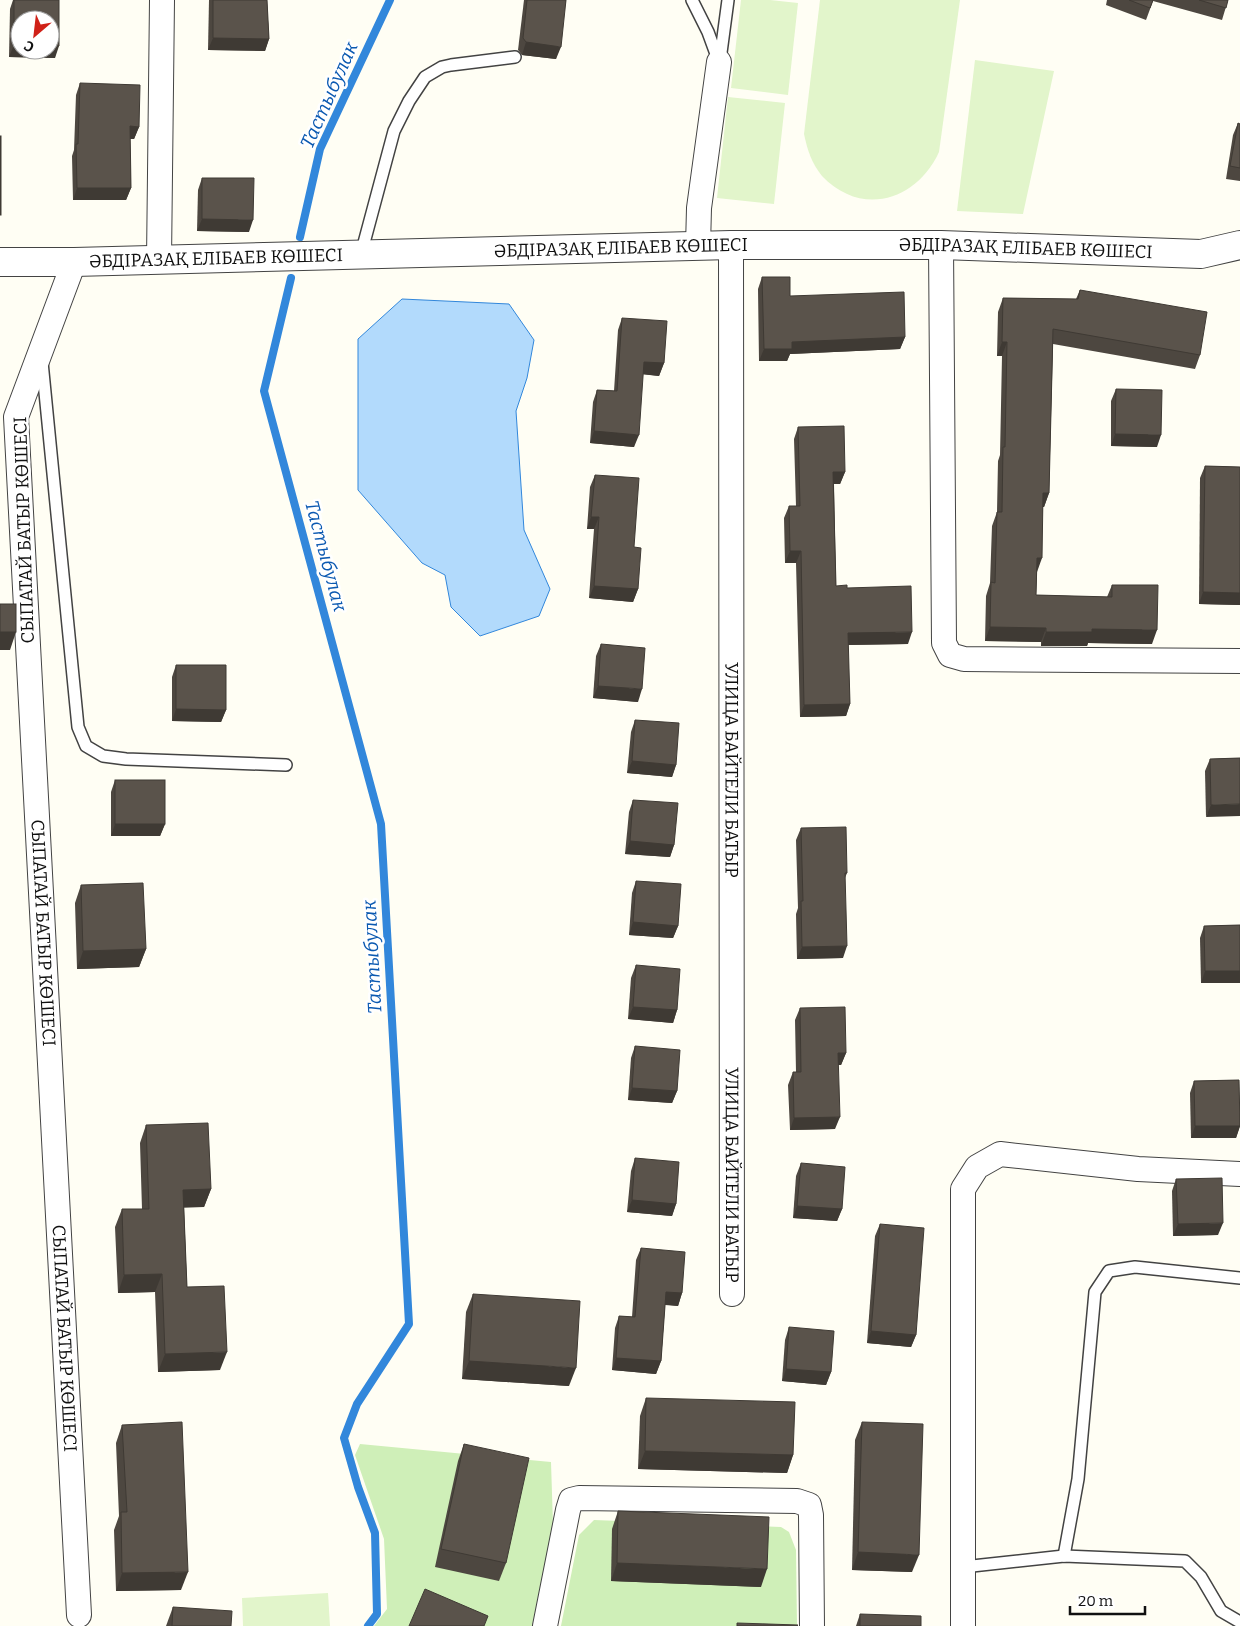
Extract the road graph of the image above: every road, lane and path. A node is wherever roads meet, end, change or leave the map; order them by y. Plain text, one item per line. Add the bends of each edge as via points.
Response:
1 (162, 0) edge
2 (692, 0) edge
3 (728, 0) edge
4 (515, 57) dead end
5 (719, 62) junction
6 (731, 245) junction
7 (940, 245) junction
8 (1240, 245) edge
9 (698, 246) junction
10 (361, 254) junction
11 (159, 260) junction
12 (0, 262) edge
13 (74, 262) junction
14 (41, 352) junction
15 (1240, 660) edge
16 (286, 765) dead end
17 (1240, 1174) edge
18 (1240, 1278) edge
19 (732, 1294) dead end
20 (1064, 1556) junction
21 (963, 1567) junction
22 (79, 1616) dead end
23 (1240, 1622) edge
24 (545, 1626) edge
25 (812, 1626) edge
26 (963, 1626) edge

1 - 11 street
2 - 5 lane
3 - 5 lane
4 - 10 lane via 451,65 425,77 394,131
5 - 9 street via 699,208
6 - 7 street, ӘБДІРАЗАҚ ЕЛІБАЕВ КӨШЕСІ
6 - 9 street, ӘБДІРАЗАҚ ЕЛІБАЕВ КӨШЕСІ
6 - 19 street, УЛИЦА БАЙТЕЛИ БАТЫР
7 - 8 street, ӘБДІРАЗАҚ ЕЛІБАЕВ КӨШЕСІ via 1201,254
7 - 15 street via 944,643 950,654 964,659
9 - 10 street, ӘБДІРАЗАҚ ЕЛІБАЕВ КӨШЕСІ
10 - 11 street, ӘБДІРАЗАҚ ЕЛІБАЕВ КӨШЕСІ
11 - 13 street, ӘБДІРАЗАҚ ЕЛІБАЕВ КӨШЕСІ
12 - 13 street, ӘБДІРАЗАҚ ЕЛІБАЕВ КӨШЕСІ
13 - 14 street, СЫПАТАЙ БАТЫР КӨШЕСІ
14 - 16 lane via 78,727 86,746 103,756 126,759
14 - 22 street, СЫПАТАЙ БАТЫР КӨШЕСІ via 16,417
17 - 21 street via 1138,1169 1000,1154 977,1167 963,1189
18 - 20 lane via 1135,1267 1109,1271 1095,1292 1078,1479
20 - 21 lane
20 - 23 lane via 1185,1561 1200,1578 1220,1611
21 - 26 street
24 - 25 street via 568,1510 571,1500 579,1498 797,1501 809,1505

